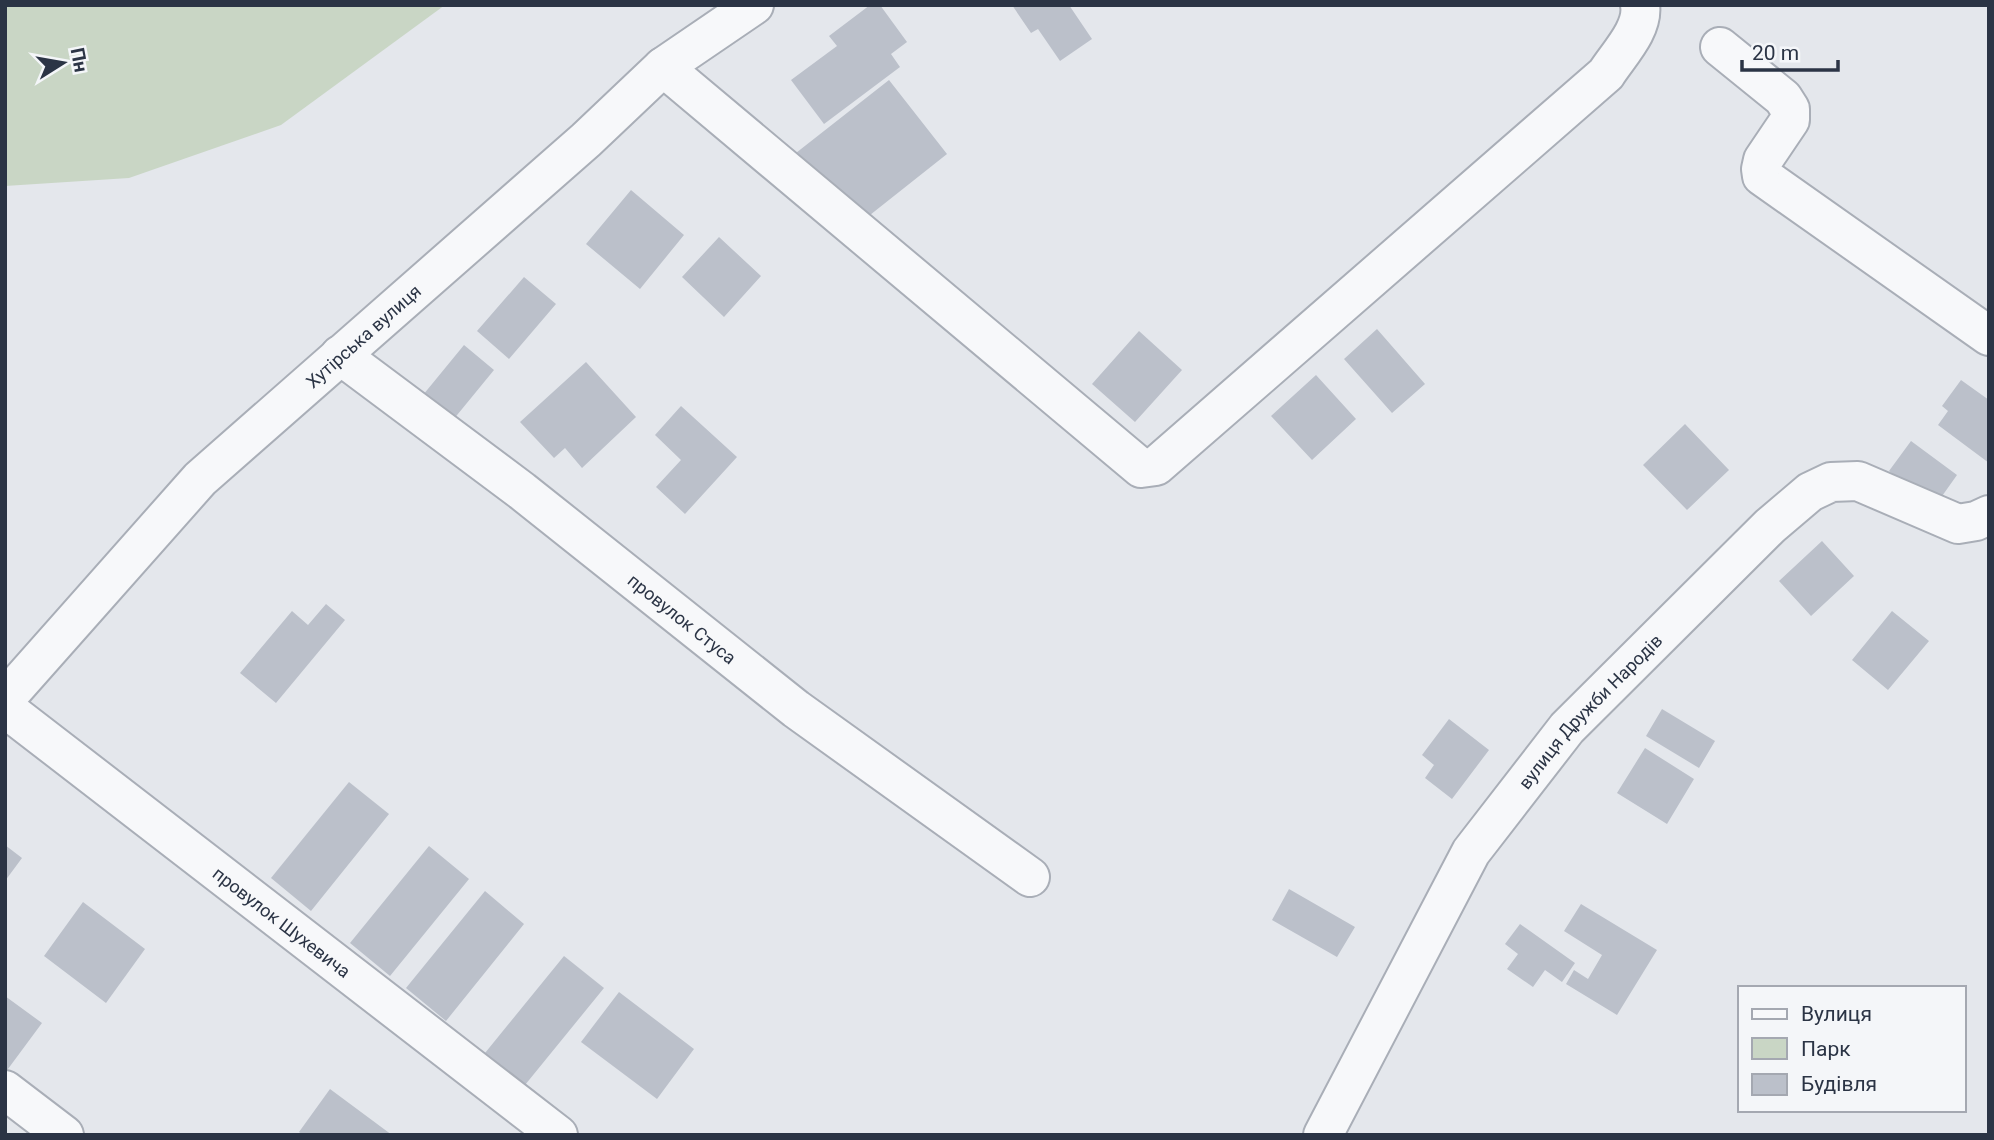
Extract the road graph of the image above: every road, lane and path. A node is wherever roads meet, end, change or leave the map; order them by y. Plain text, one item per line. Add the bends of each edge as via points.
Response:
1 (754, 5) edge
2 (1640, 5) edge
3 (1720, 47) dead end
4 (663, 67) junction
5 (1989, 336) edge
6 (341, 355) junction
7 (1989, 515) edge
8 (5, 699) edge
9 (5, 708) edge
10 (1030, 877) dead end
11 (5, 1090) edge
12 (64, 1135) edge
13 (558, 1135) edge
14 (1323, 1135) edge

1 - 4 street, Хутірська вулиця
2 - 4 street via 1641,15 1632,35 1606,74 1149,468 1141,468
3 - 5 street via 1783,98 1790,109 1790,120 1763,160 1762,176
4 - 6 street, Хутірська вулиця
6 - 8 street, Хутірська вулиця via 200,479
6 - 10 street, провулок Стуса via 522,491 796,709
7 - 14 street, вулиця Дружби Народів via 1958,524 1858,481 1831,482 1810,492 1770,526 1567,728 1471,852
9 - 13 street, провулок Шухевича
11 - 12 street

